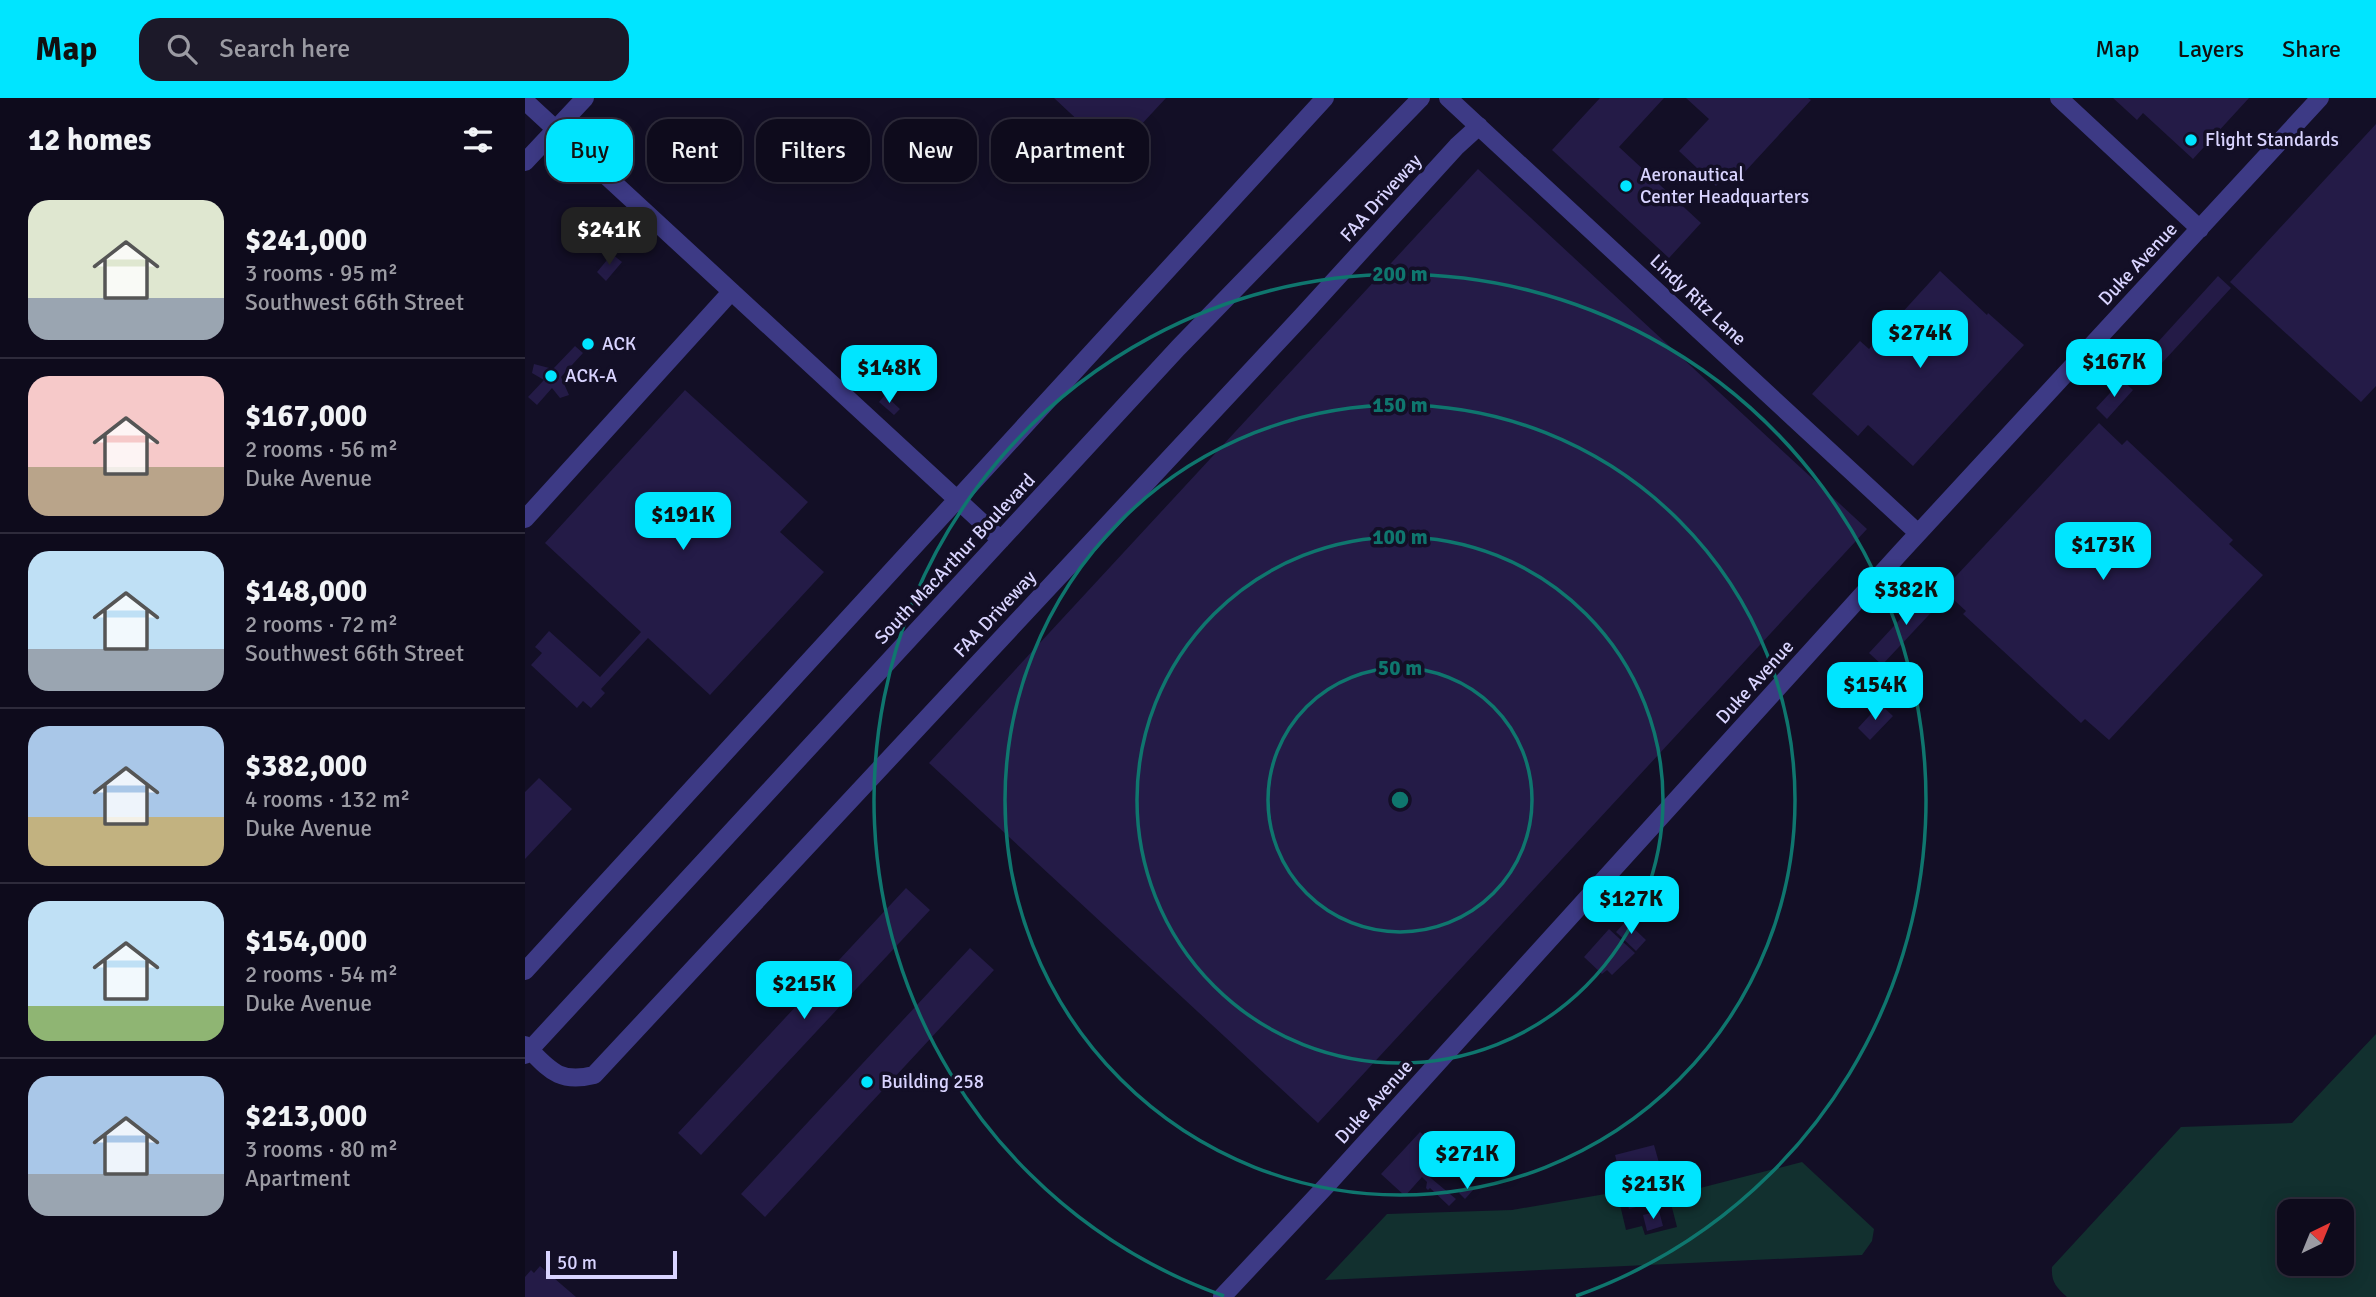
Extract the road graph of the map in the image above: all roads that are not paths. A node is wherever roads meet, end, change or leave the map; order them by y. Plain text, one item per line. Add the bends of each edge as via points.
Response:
1 (585, 98) edge
2 (1325, 98) edge
3 (1421, 98) edge
4 (1448, 98) edge
5 (2059, 98) edge
6 (2320, 98) edge
7 (525, 101) edge
8 (565, 119) edge
9 (546, 120) edge
10 (1479, 126) junction
11 (546, 140) edge
12 (525, 162) edge
13 (613, 182) edge
14 (2200, 229) junction
15 (731, 292) junction
16 (957, 499) junction
17 (525, 519) edge
18 (1919, 533) junction
19 (1001, 540) junction
20 (525, 971) edge
21 (527, 1050) edge
22 (1222, 1297) edge

1 - 8 street
2 - 16 street
3 - 19 street, South MacArthur Boulevard via 1178,348
4 - 10 street, Lindy Ritz Lane
5 - 14 street
6 - 14 street, Duke Avenue
7 - 9 street
10 - 18 street, Lindy Ritz Lane
10 - 21 street, FAA Driveway via 594,1075 561,1077
11 - 12 street
13 - 15 street
14 - 18 street, Duke Avenue
15 - 16 street
15 - 17 street
16 - 19 street
16 - 20 street
18 - 22 street, Duke Avenue
19 - 21 street, South MacArthur Boulevard

